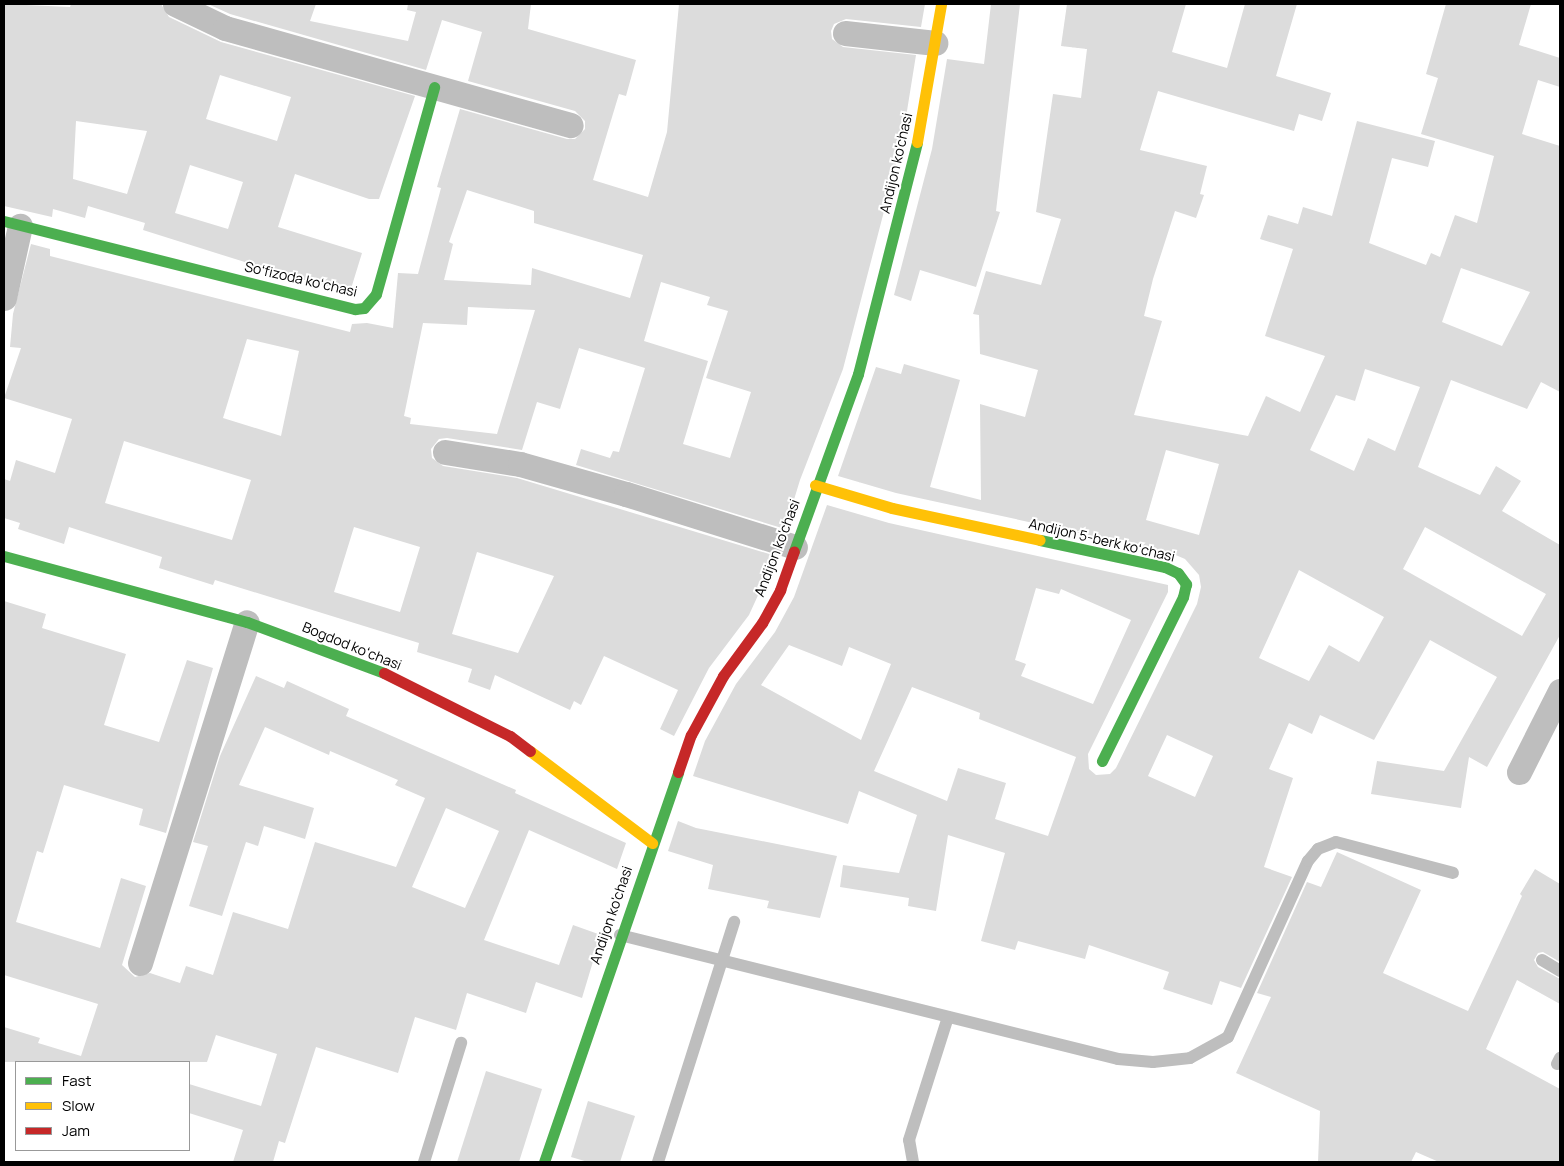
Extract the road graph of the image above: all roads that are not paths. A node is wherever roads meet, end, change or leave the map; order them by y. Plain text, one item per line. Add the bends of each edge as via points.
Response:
1 (175, 4) edge
2 (941, 4) edge
3 (845, 33) dead end
4 (935, 43) junction
5 (434, 87) junction
6 (571, 125) dead end
7 (12, 223) edge
8 (4, 298) edge
9 (445, 452) dead end
10 (816, 485) junction
11 (794, 547) junction
12 (4, 556) edge
13 (247, 622) junction
14 (1560, 692) edge
15 (1102, 761) dead end
16 (1519, 772) dead end
17 (652, 843) junction
18 (1453, 873) dead end
19 (734, 922) dead end
20 (620, 935) junction
21 (722, 960) junction
22 (1542, 960) dead end
23 (140, 964) dead end
24 (1560, 971) edge
25 (948, 1017) junction
26 (461, 1043) dead end
27 (424, 1162) edge
28 (544, 1162) edge
29 (658, 1162) edge
30 (913, 1162) edge

1 - 5 street via 226,28
2 - 4 street, Andijon ko'chasi
3 - 4 street
4 - 10 street, Andijon ko'chasi via 916,145 875,314 858,374
5 - 6 street
5 - 7 street, Soʻfizoda koʻchasi via 376,294 364,308 355,309
7 - 8 street
9 - 11 street via 537,469
10 - 11 street, Andijon ko'chasi
10 - 15 street, Аndijon 5-berk koʻchasi via 892,508 1165,567 1178,573 1186,584 1182,597
11 - 17 street, Andijon ko'chasi via 780,590 762,623 723,676 690,735
12 - 13 street, Bogdod koʻchasi
13 - 17 street, Bogdod koʻchasi via 376,669 510,736
13 - 23 street
14 - 16 street
17 - 20 street, Andijon ko'chasi
18 - 25 lane via 1336,842 1318,849 1308,861 1228,1037 1190,1058 1153,1062 1118,1059
19 - 21 lane
20 - 21 lane
20 - 28 street, Andijon ko'chasi
21 - 25 lane
21 - 29 lane
22 - 24 lane
25 - 30 lane via 909,1140
26 - 27 lane

